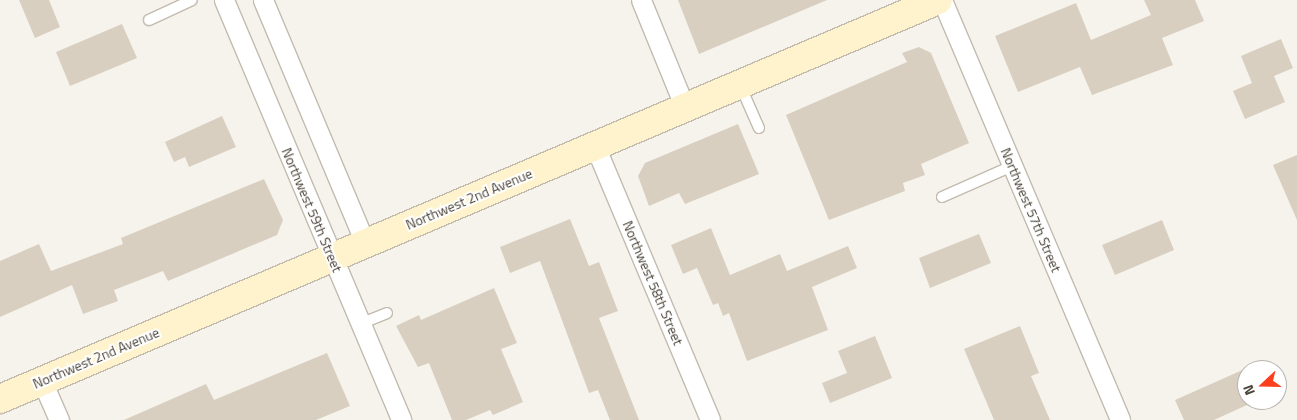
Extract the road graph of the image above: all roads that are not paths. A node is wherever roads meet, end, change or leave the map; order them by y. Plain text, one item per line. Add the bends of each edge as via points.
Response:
1 (192, 0) edge
2 (224, 0) edge
3 (263, 0) edge
4 (641, 0) edge
5 (940, 0) edge
6 (149, 20) dead end
7 (740, 84) junction
8 (685, 108) junction
9 (759, 128) dead end
10 (595, 146) junction
11 (1012, 166) junction
12 (942, 197) dead end
13 (365, 244) junction
14 (332, 257) junction
15 (386, 313) dead end
16 (360, 324) junction
17 (42, 380) junction
18 (0, 399) edge
19 (59, 420) edge
20 (401, 420) edge
21 (710, 420) edge
22 (1120, 420) edge

1 - 6 lane
2 - 14 street, Northwest 59th Street
3 - 13 street
4 - 8 street
5 - 7 street, Northwest 2nd Avenue
5 - 11 street, Northwest 57th Street
7 - 8 street, Northwest 2nd Avenue
7 - 9 lane
8 - 10 street, Northwest 2nd Avenue
10 - 13 street, Northwest 2nd Avenue
10 - 21 street, Northwest 58th Street
11 - 12 lane
11 - 22 street, Northwest 57th Street
13 - 14 street, Northwest 2nd Avenue
14 - 16 street, Northwest 59th Street
14 - 17 street, Northwest 2nd Avenue
15 - 16 lane
16 - 20 street, Northwest 59th Street
17 - 18 street, Northwest 2nd Avenue
17 - 19 street

